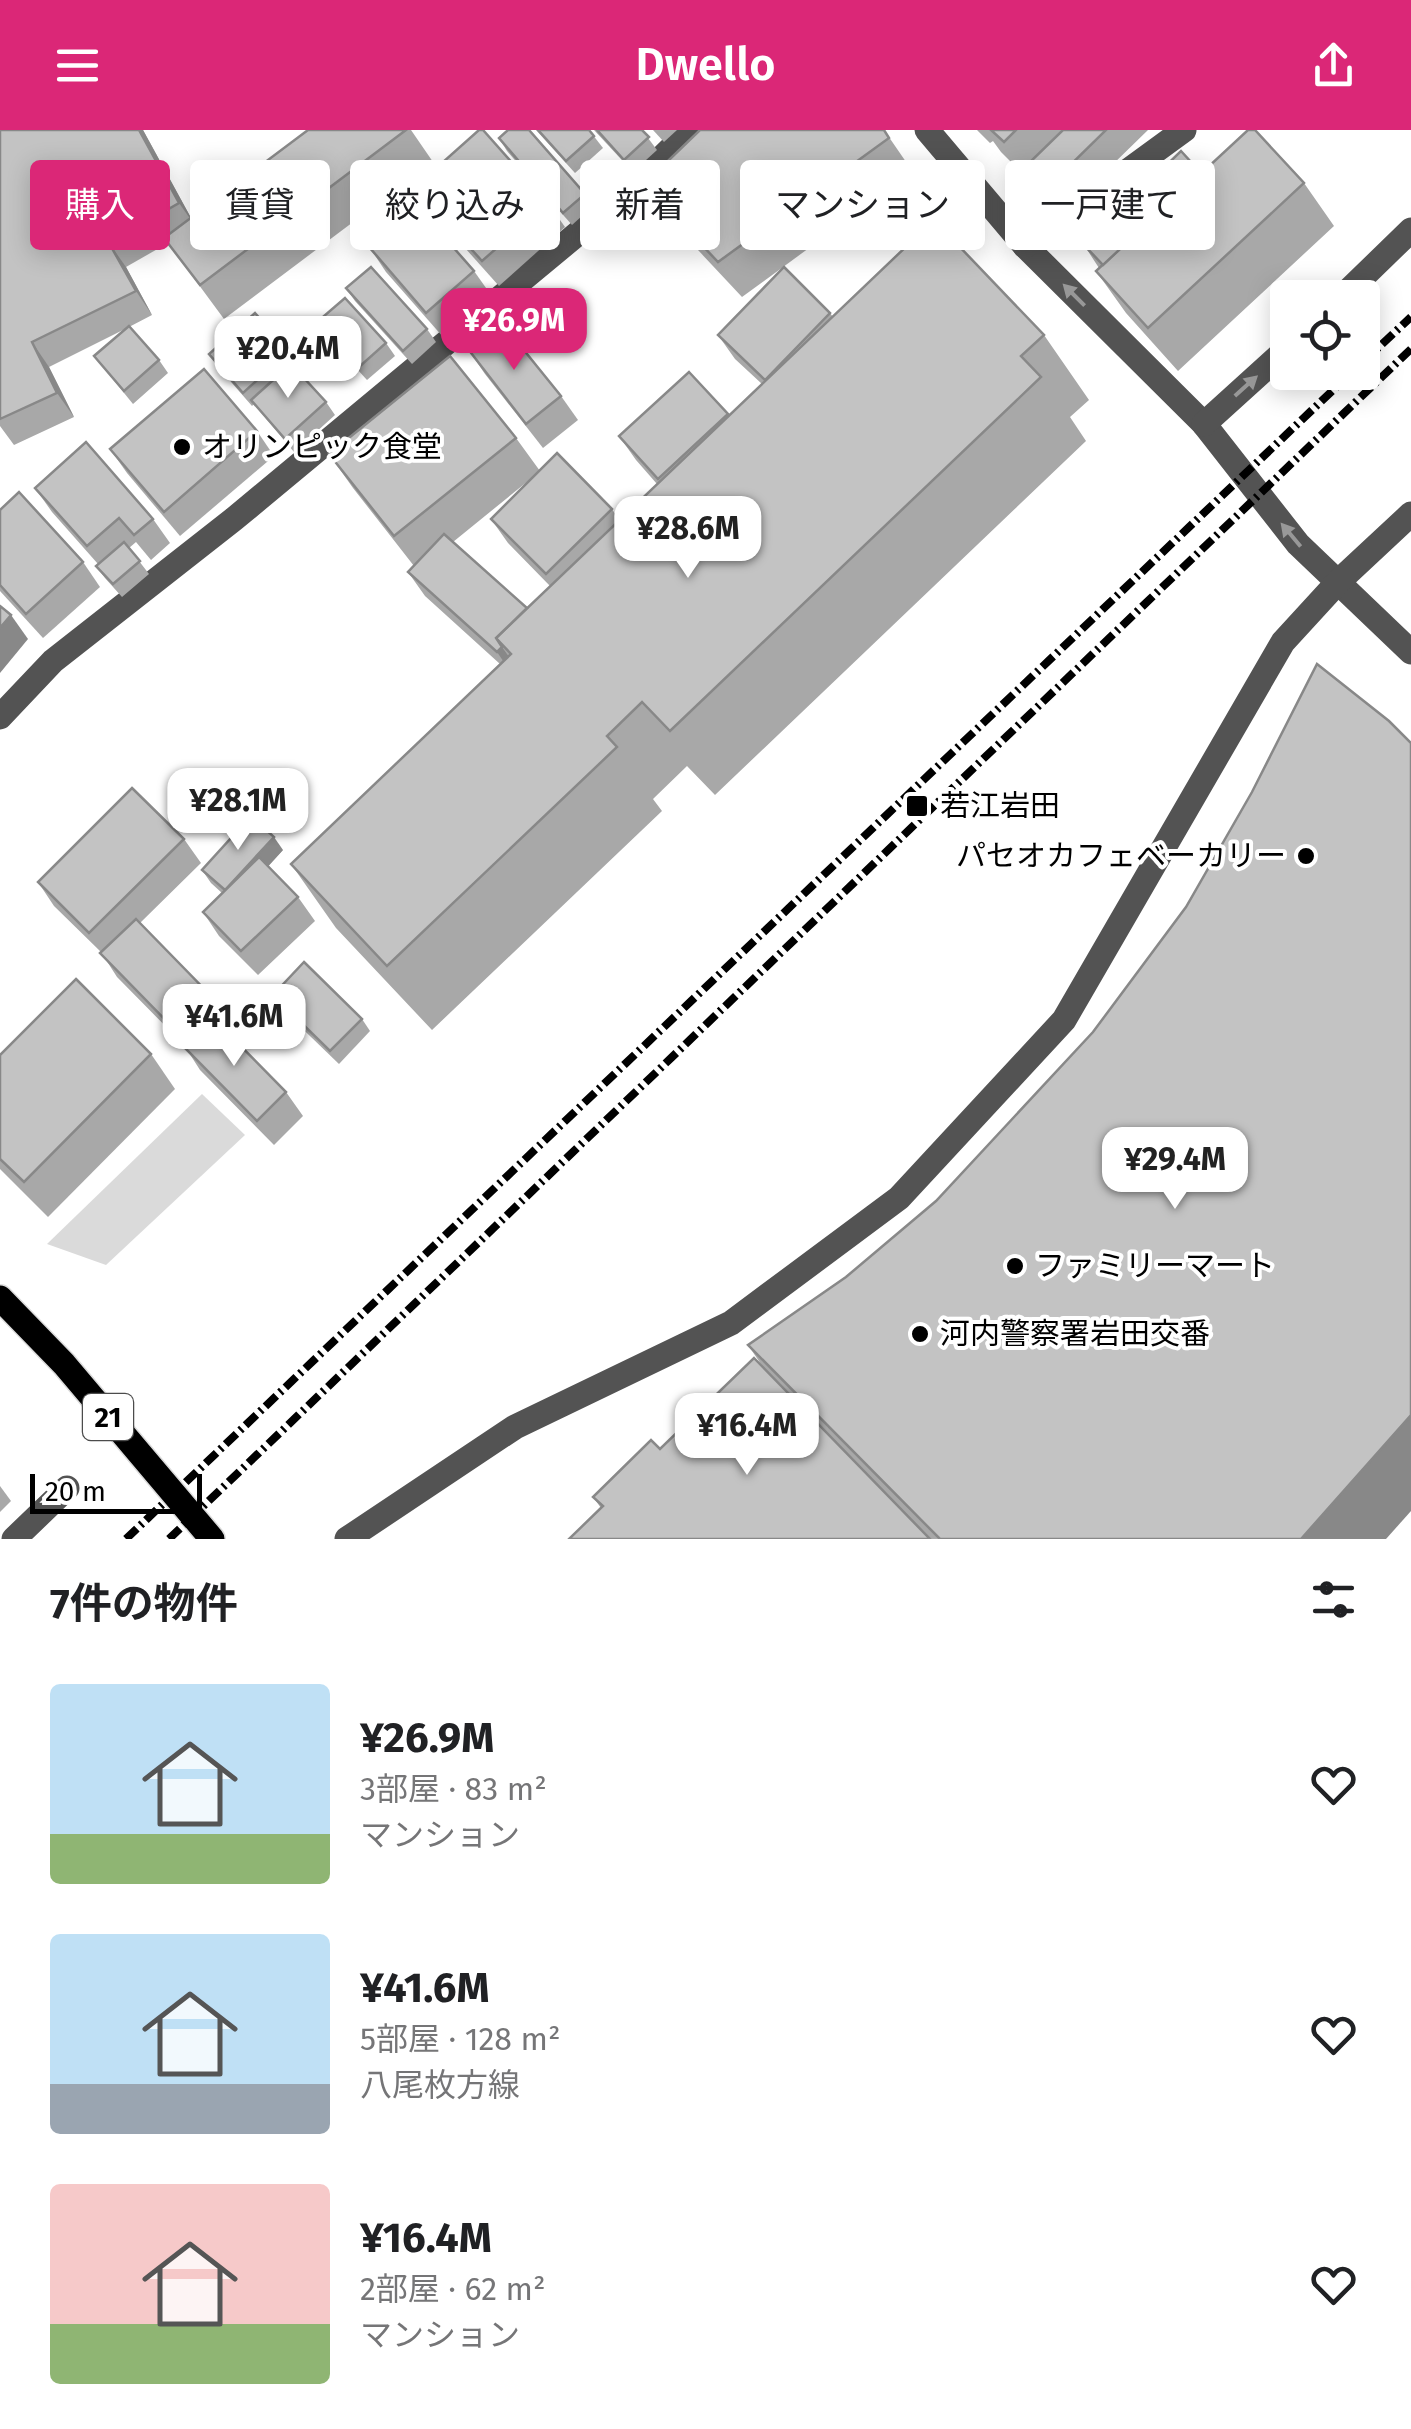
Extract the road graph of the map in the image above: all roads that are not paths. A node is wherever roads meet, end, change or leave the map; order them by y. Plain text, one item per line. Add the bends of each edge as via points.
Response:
1 (690, 130) edge
2 (927, 130) edge
3 (1184, 130) edge
4 (1143, 160) edge
5 (1005, 222) edge
6 (1411, 230) edge
7 (1029, 250) edge
8 (1360, 280) edge
9 (1270, 364) edge
10 (1204, 424) junction
11 (1411, 514) edge
12 (1338, 582) junction
13 (1411, 652) edge
14 (0, 717) edge
15 (0, 1298) edge
16 (68, 1488) dead end
17 (14, 1539) edge
18 (212, 1539) edge
19 (347, 1539) edge

1 - 14 street via 624,195 53,661
2 - 5 street
3 - 4 street
6 - 8 street
10 -> 7 street
10 -> 9 street
12 -> 10 street via 1298,544
11 - 12 street
12 - 13 street
12 - 19 street via 1283,642 1064,1020 898,1198 732,1323 515,1427
15 - 18 main road, 21
16 - 17 street

